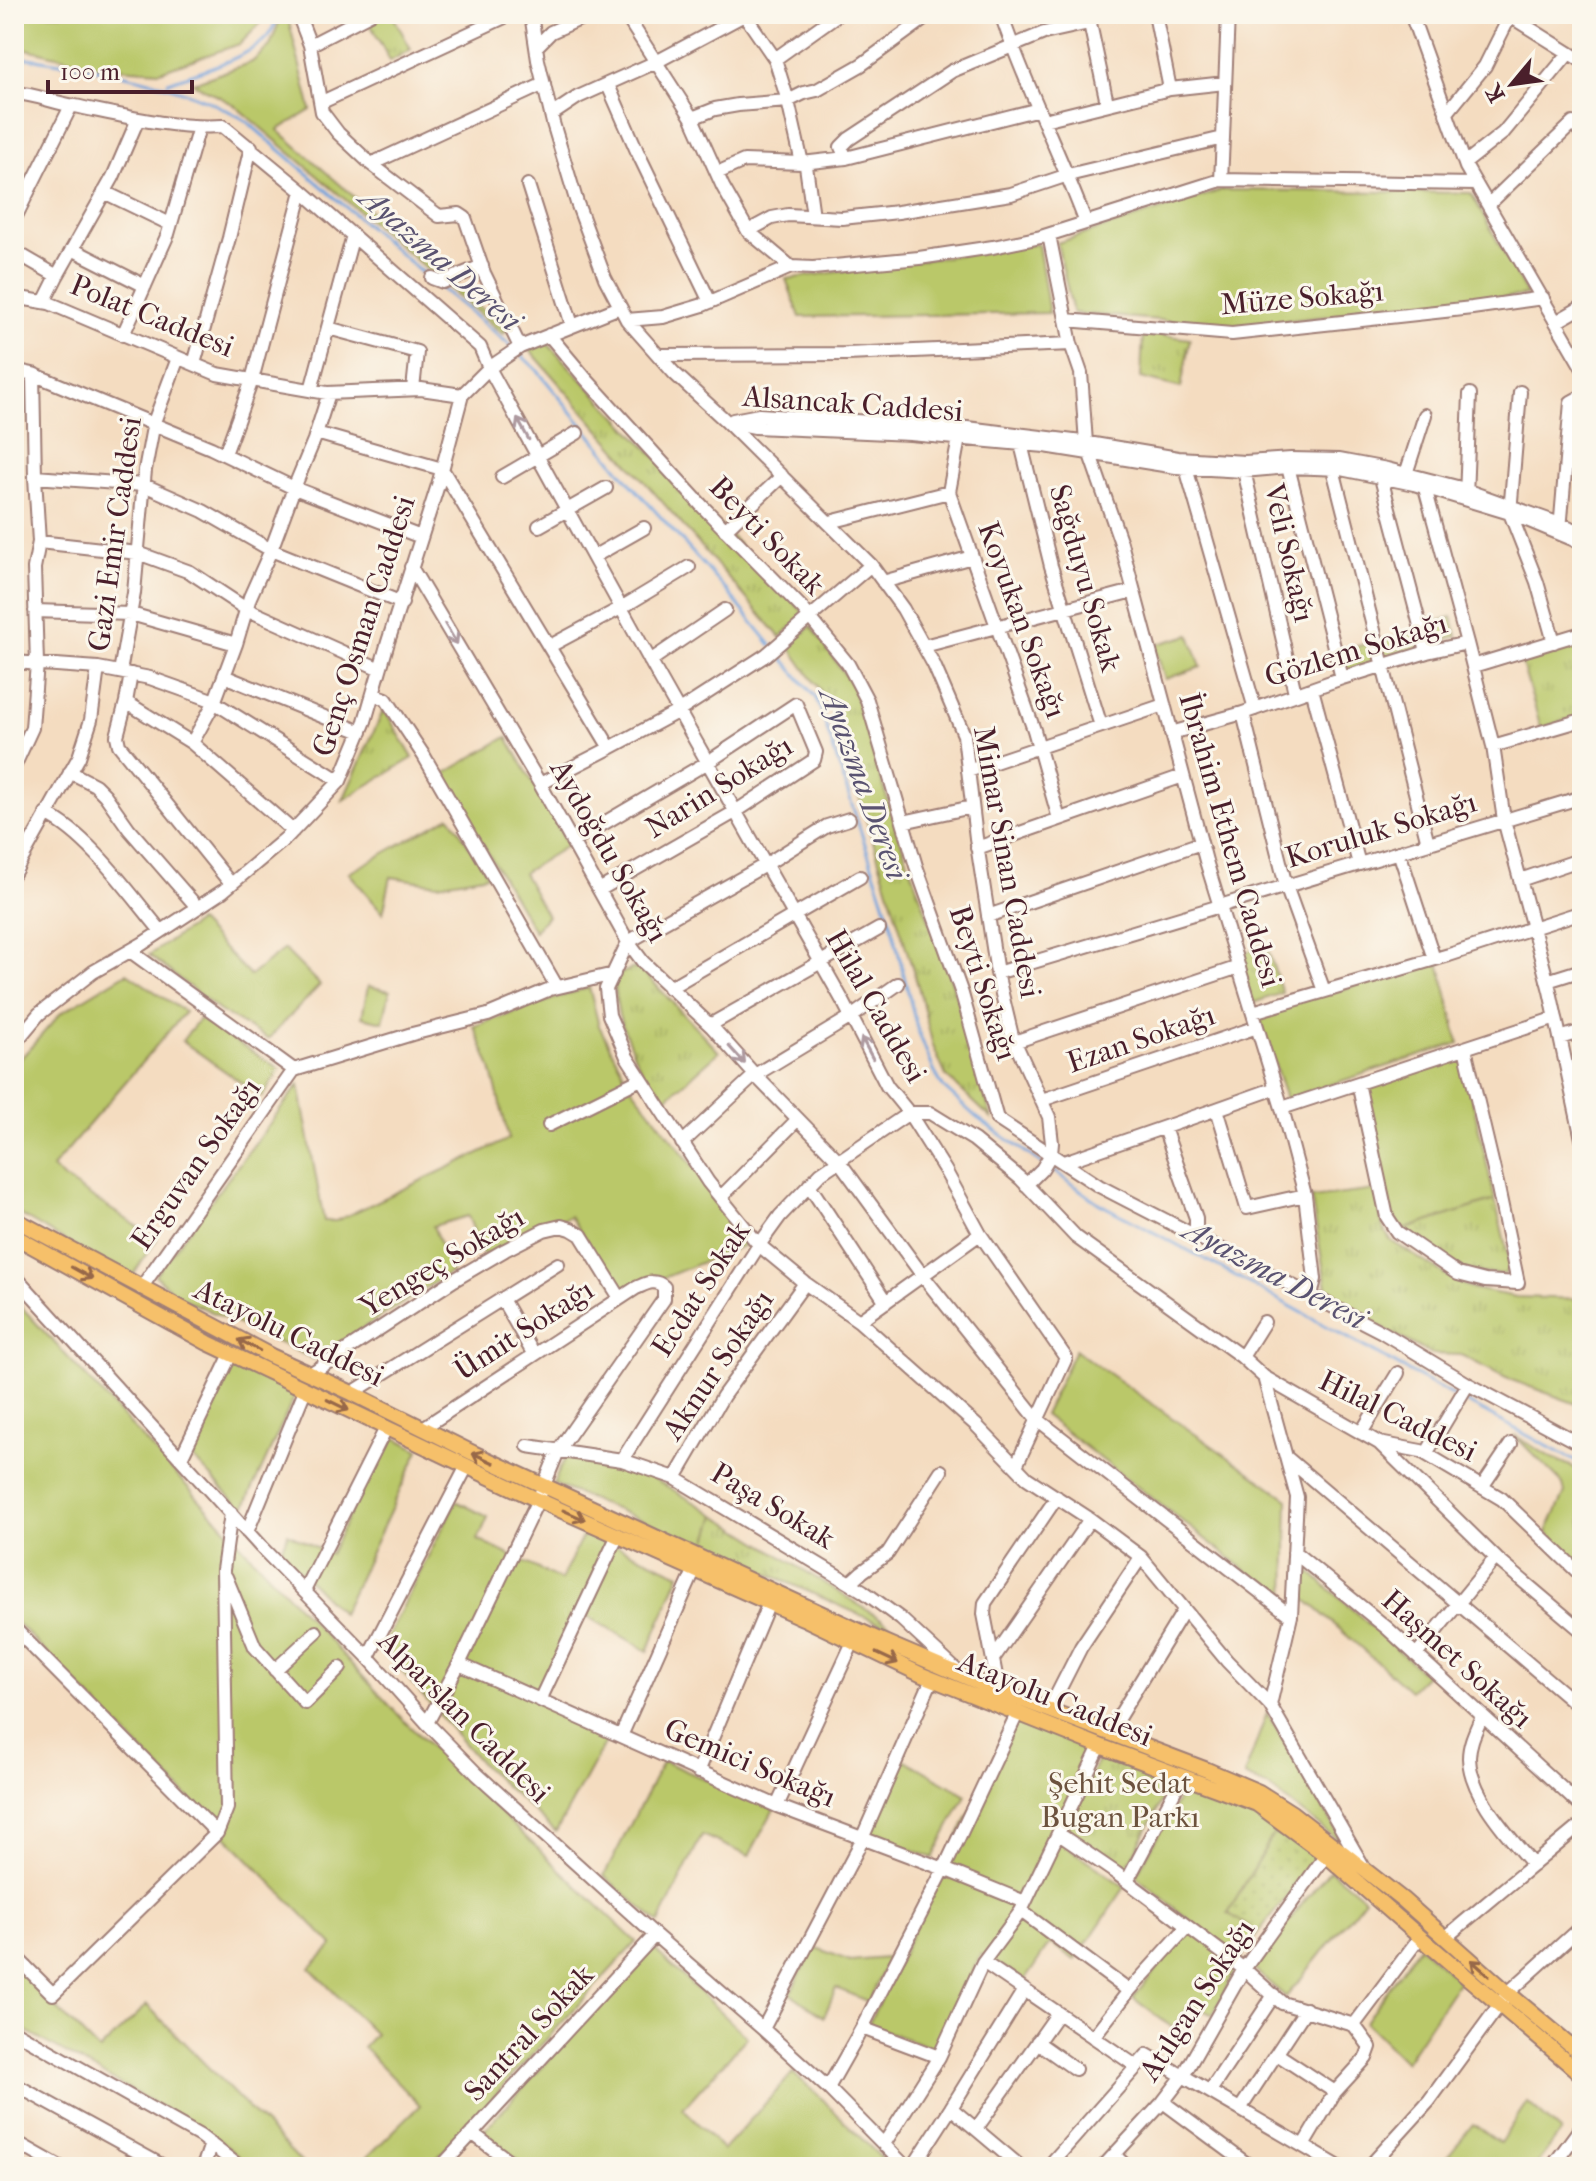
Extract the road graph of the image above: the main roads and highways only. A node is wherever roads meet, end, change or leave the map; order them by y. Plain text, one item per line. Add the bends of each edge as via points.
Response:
1 (14, 1219) edge
2 (14, 1236) edge
3 (541, 1493) junction
4 (1504, 1999) junction
5 (1582, 2055) edge
6 (1582, 2075) edge

3 -> 1 main road, Atayolu Caddesi
2 -> 3 main road, Atayolu Caddesi via 231,1354 467,1466
3 -> 4 main road, Atayolu Caddesi via 618,1535 932,1679 1257,1804
4 -> 3 main road, Atayolu Caddesi via 1445,1938 1259,1792 999,1691
4 - 5 main road, Atayolu Caddesi
4 - 6 main road, Atayolu Caddesi

